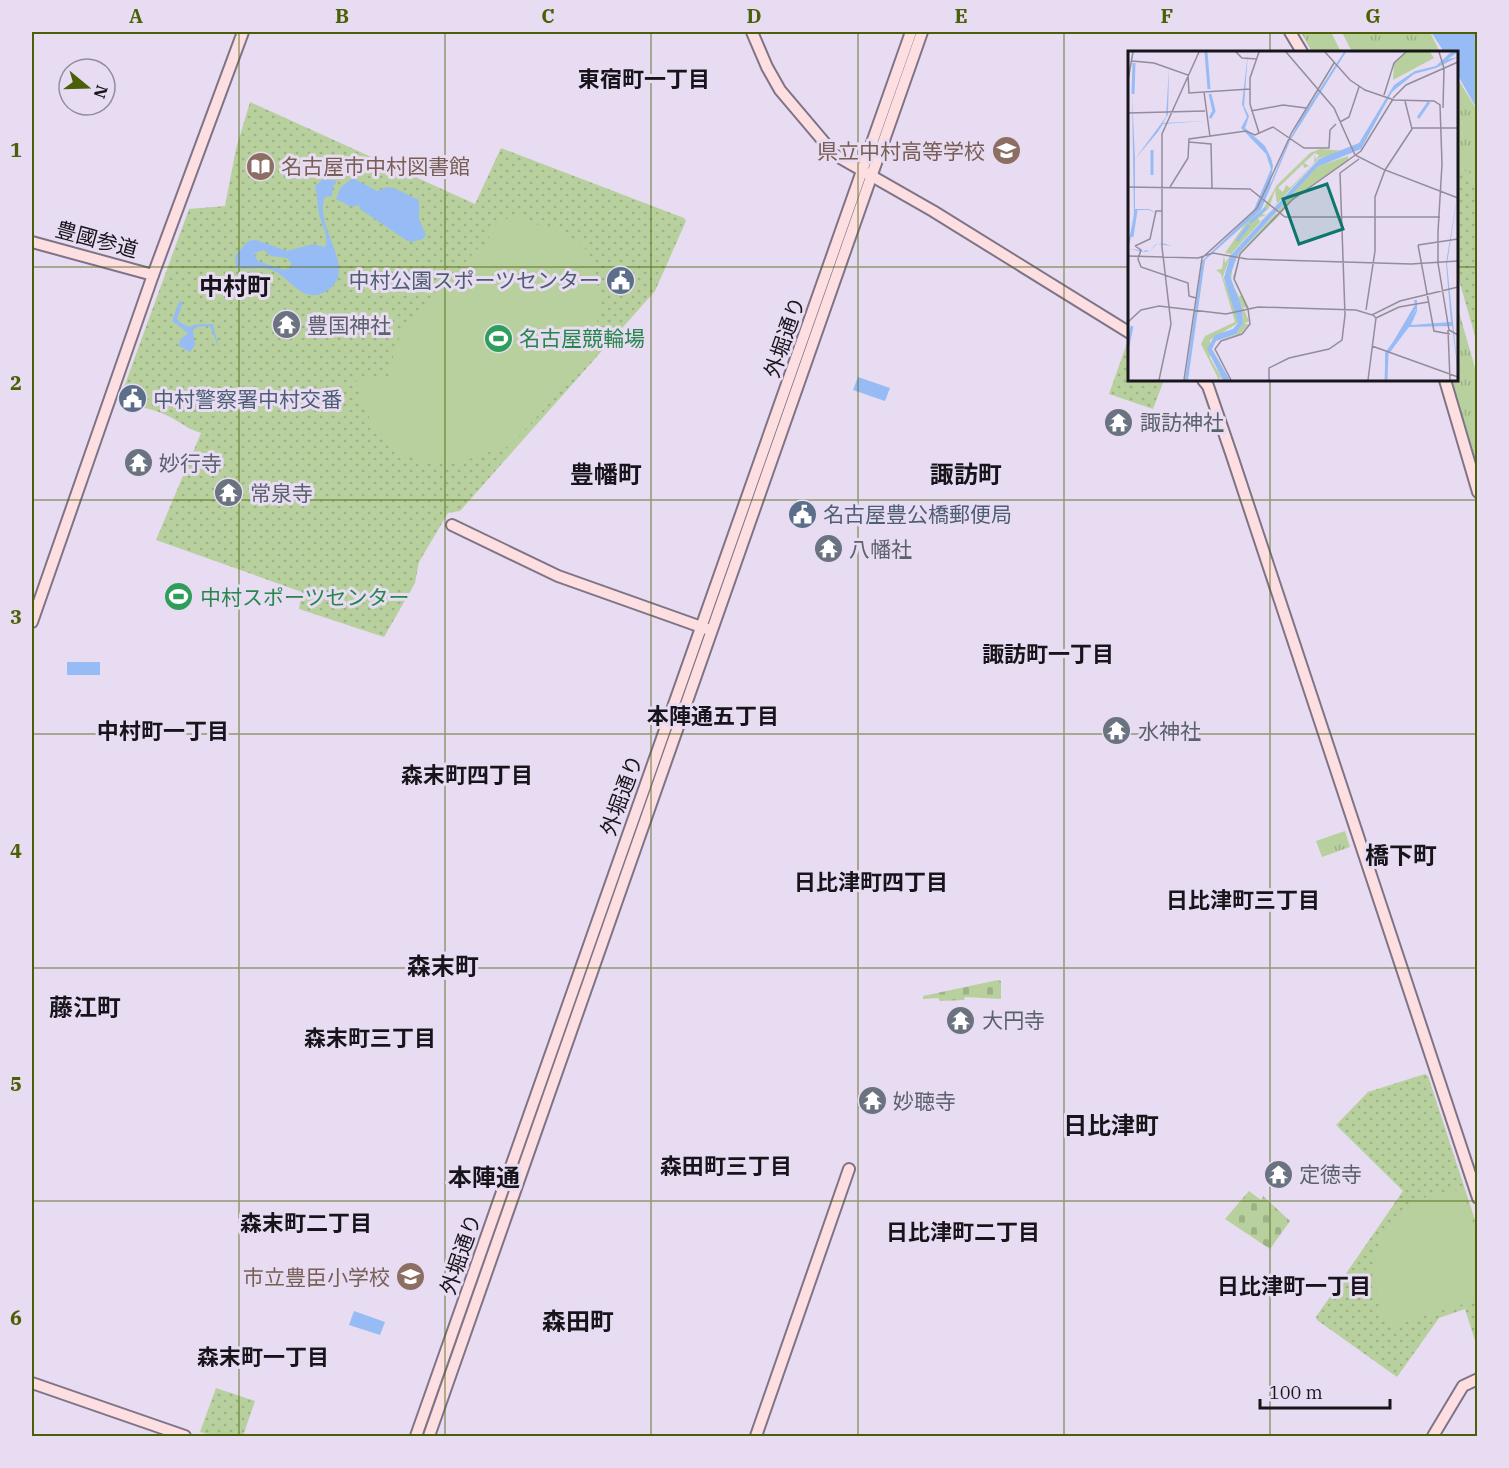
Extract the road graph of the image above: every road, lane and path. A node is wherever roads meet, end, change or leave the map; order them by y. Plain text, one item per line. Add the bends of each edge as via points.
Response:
1 (243, 32) edge
2 (752, 32) edge
3 (911, 32) edge
4 (922, 32) edge
5 (1290, 32) edge
6 (1301, 51) edge
7 (866, 174) junction
8 (32, 242) edge
9 (153, 275) junction
10 (1128, 332) edge
11 (1204, 381) edge
12 (1445, 381) edge
13 (1478, 492) edge
14 (452, 525) dead end
15 (32, 622) edge
16 (707, 629) junction
17 (849, 1169) dead end
18 (1478, 1198) edge
19 (1478, 1380) edge
20 (32, 1383) edge
21 (185, 1437) edge
22 (416, 1437) edge
23 (429, 1437) edge
24 (756, 1437) edge
25 (1433, 1437) edge

1 - 9 main road
2 - 7 main road via 776,82 806,124 835,155
3 - 7 main road, 外堀通り
4 - 7 main road, 外堀通り
5 - 6 main road
7 - 10 main road
7 - 16 main road, 外堀通り
8 - 9 main road, 豊國参道
9 - 15 main road
11 - 18 main road via 1209,386
12 - 13 main road
14 - 16 main road via 558,576
16 - 22 main road, 外堀通り
16 - 23 main road, 外堀通り
17 - 24 main road
19 - 25 main road via 1463,1386
20 - 21 main road

